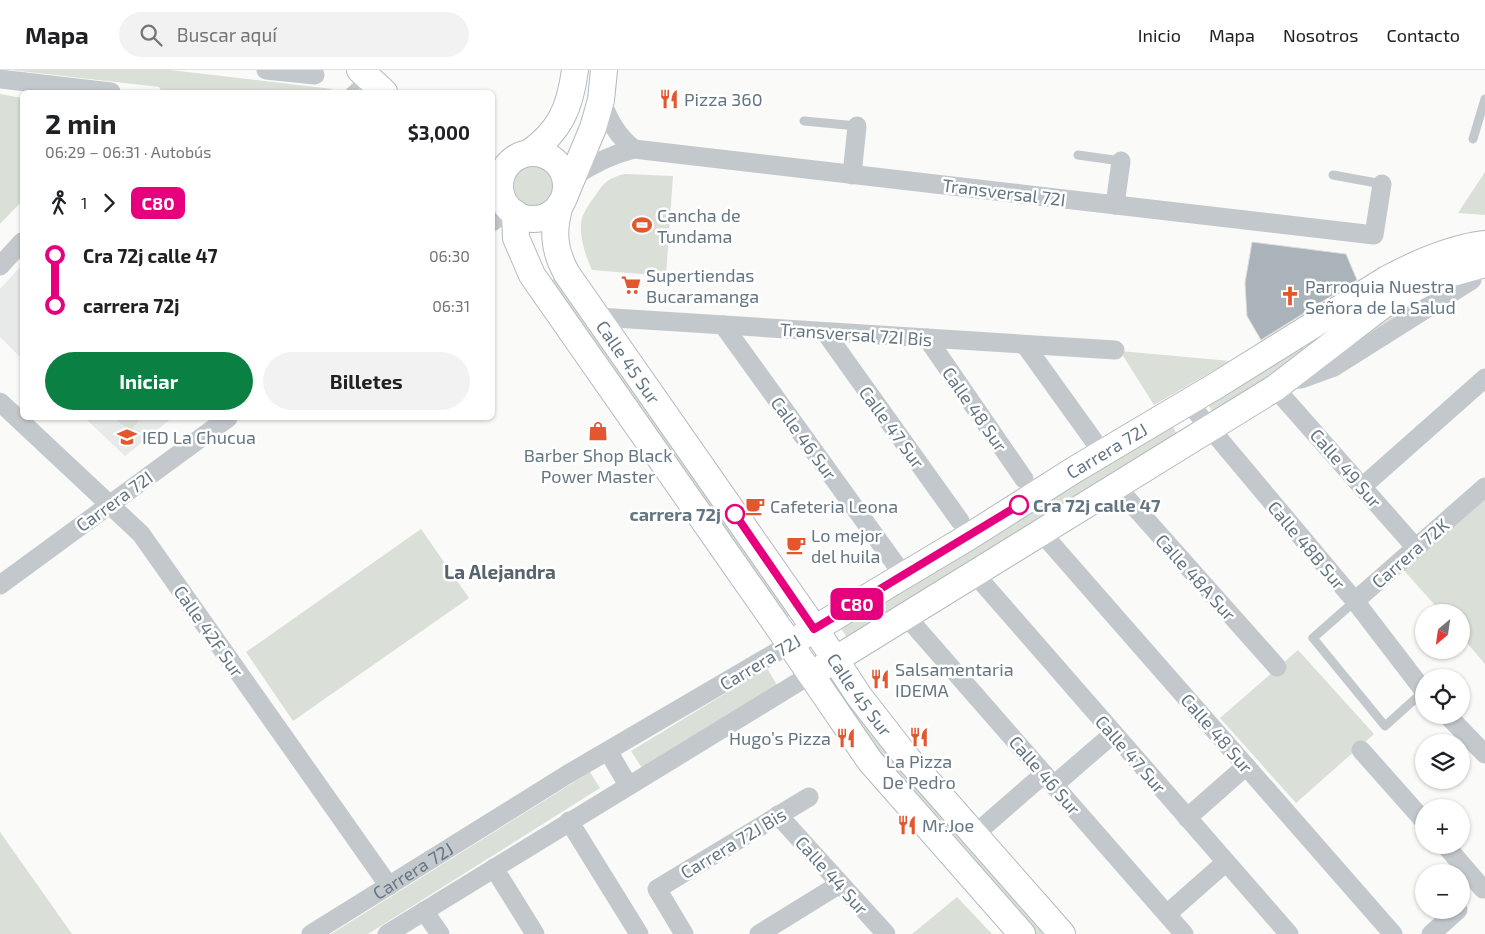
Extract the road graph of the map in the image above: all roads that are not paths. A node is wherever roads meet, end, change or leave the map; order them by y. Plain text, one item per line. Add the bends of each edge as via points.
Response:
1 (266, 70) edge
2 (575, 70) edge
3 (604, 70) edge
4 (312, 73) edge
5 (0, 79) edge
6 (94, 90) edge
7 (1485, 99) edge
8 (600, 100) junction
9 (804, 122) dead end
10 (857, 126) joint
11 (1473, 139) dead end
12 (634, 149) junction
13 (495, 153) edge
14 (523, 155) junction
15 (1078, 155) dead end
16 (1120, 161) joint
17 (852, 175) junction
18 (1333, 175) dead end
19 (1382, 184) joint
20 (565, 193) junction
21 (1115, 205) junction
22 (503, 208) edge
23 (20, 244) edge
24 (1485, 244) edge
25 (0, 266) edge
26 (1462, 268) edge
27 (598, 317) junction
28 (722, 325) junction
29 (824, 332) junction
30 (926, 338) junction
31 (1025, 345) junction
32 (1115, 350) dead end
33 (1485, 378) edge
34 (1281, 384) junction
35 (0, 402) edge
36 (1188, 402) junction
37 (225, 420) edge
38 (1210, 429) junction
39 (1094, 441) dead end
40 (1024, 479) dead end
41 (1116, 486) junction
42 (1362, 486) junction
43 (1485, 487) edge
44 (110, 504) junction
45 (960, 522) dead end
46 (1041, 532) junction
47 (1416, 548) junction
48 (974, 573) junction
49 (904, 576) junction
50 (0, 585) edge
51 (1355, 601) junction
52 (906, 616) junction
53 (814, 629) junction
54 (790, 644) junction
55 (835, 659) junction
56 (1277, 667) dead end
57 (810, 674) junction
58 (1415, 679) edge
59 (1415, 699) edge
60 (1456, 724) edge
61 (1113, 734) junction
62 (608, 750) junction
63 (1361, 750) dead end
64 (1485, 754) edge
65 (1246, 766) junction
66 (1049, 779) junction
67 (628, 785) junction
68 (809, 797) dead end
69 (1415, 811) edge
70 (778, 815) junction
71 (1187, 818) junction
72 (569, 821) junction
73 (974, 835) junction
74 (1452, 854) edge
75 (1226, 862) junction
76 (494, 868) junction
77 (840, 884) junction
78 (389, 886) junction
79 (1484, 888) edge
80 (1470, 900) edge
81 (424, 911) junction
82 (1448, 919) edge
83 (1174, 927) edge
84 (311, 934) edge
85 (387, 934) edge
86 (440, 934) edge
87 (535, 934) edge
88 (639, 934) edge
89 (684, 934) edge
90 (760, 934) edge
91 (886, 934) edge
92 (1022, 934) edge
93 (1062, 934) edge
94 (1289, 934) edge
95 (1394, 934) edge
96 (1431, 934) edge

1 - 4 street
2 - 14 street via 561,121 545,141
3 - 8 street, Calle 45 Sur
5 - 6 street
7 - 11 lane
8 - 12 street via 617,134
8 - 20 street, Calle 45 Sur via 593,128
9 - 10 lane
10 - 17 street
12 - 17 street, Transversal 72I
12 - 20 street, Transversal 72I via 603,159
13 - 14 street
14 - 20 street via 540,154 558,165 565,179
14 - 22 street via 510,162 500,181
15 - 16 lane
16 - 21 street
17 - 21 street, Transversal 72I
18 - 19 lane
19 - 21 street, Transversal 72I via 1374,235
20 - 22 street via 552,212 544,217 524,217
20 - 27 street, Calle 45 Sur via 556,218 555,247 560,262
22 - 54 street, Calle 45 Sur via 532,275
23 - 25 street
24 - 26 street
26 - 34 street, Carrera 72J via 1383,305
26 - 36 street, Carrera 72J via 1409,267
27 - 28 street, Transversal 72I Bis
27 - 53 street, Calle 45 Sur
28 - 29 street, Transversal 72I Bis
28 - 49 street, Calle 46 Sur
29 - 30 street, Transversal 72I Bis
29 - 45 street, Calle 47 Sur
30 - 31 street, Transversal 72I Bis
30 - 40 street, Calle 48 Sur
31 - 32 street, Transversal 72I Bis
31 - 39 street
33 - 42 street
34 - 38 street, Carrera 72J
34 - 42 street, Calle 49 Sur
35 - 44 street, Calle 42F Sur
36 - 38 street, Calle 48B Sur
36 - 49 street, Carrera 72J
37 - 44 street, Carrera 72I
38 - 41 street, Carrera 72J
38 - 51 street, Calle 48B Sur
41 - 46 street, Carrera 72J
41 - 56 street, Calle 48A Sur
42 - 47 street, Calle 49 Sur
43 - 47 street, Carrera 72K
44 - 50 street, Carrera 72I
44 - 78 street, Calle 42F Sur via 141,534
46 - 48 street, Carrera 72J
46 - 65 street, Calle 48 Sur
47 - 51 street, Carrera 72K
48 - 52 street, Carrera 72J
48 - 61 street, Calle 47 Sur
49 - 53 street, Carrera 72J
51 - 58 street, Calle 48B Sur
51 - 59 lane, Carrera 72K via 1313,638 1385,726
52 - 55 street, Carrera 72J
52 - 66 street, Calle 46 Sur
53 - 54 street, Carrera 72J
53 - 55 street, Calle 45 Sur
54 - 57 street, Calle 45 Sur
54 - 62 street, Carrera 72J
55 - 57 street, Carrera 72J
55 - 73 street, Calle 45 Sur via 886,732
57 - 67 street, Carrera 72J
57 - 92 street, Calle 45 Sur via 870,761
60 - 64 street
61 - 66 street
61 - 71 street, Calle 47 Sur
62 - 67 street
62 - 78 street, Carrera 72J
63 - 69 street
65 - 71 street
65 - 95 street, Calle 48 Sur
66 - 73 street
66 - 83 street, Calle 46 Sur
67 - 72 street, Carrera 72J
68 - 70 street, Carrera 72J Bis
70 - 77 street, Calle 44 Sur
70 - 89 street, Carrera 72J Bis via 657,889
71 - 75 street, Calle 47 Sur
72 - 76 street, Carrera 72J
72 - 88 street
73 - 93 street, Calle 45 Sur
74 - 79 street
75 - 83 street
75 - 94 street, Calle 47 Sur
76 - 81 street, Carrera 72J
76 - 87 street
77 - 90 street
77 - 91 street, Calle 44 Sur
78 - 84 street, Carrera 72J
79 - 80 street
81 - 85 street, Carrera 72J
81 - 86 street
82 - 96 street

